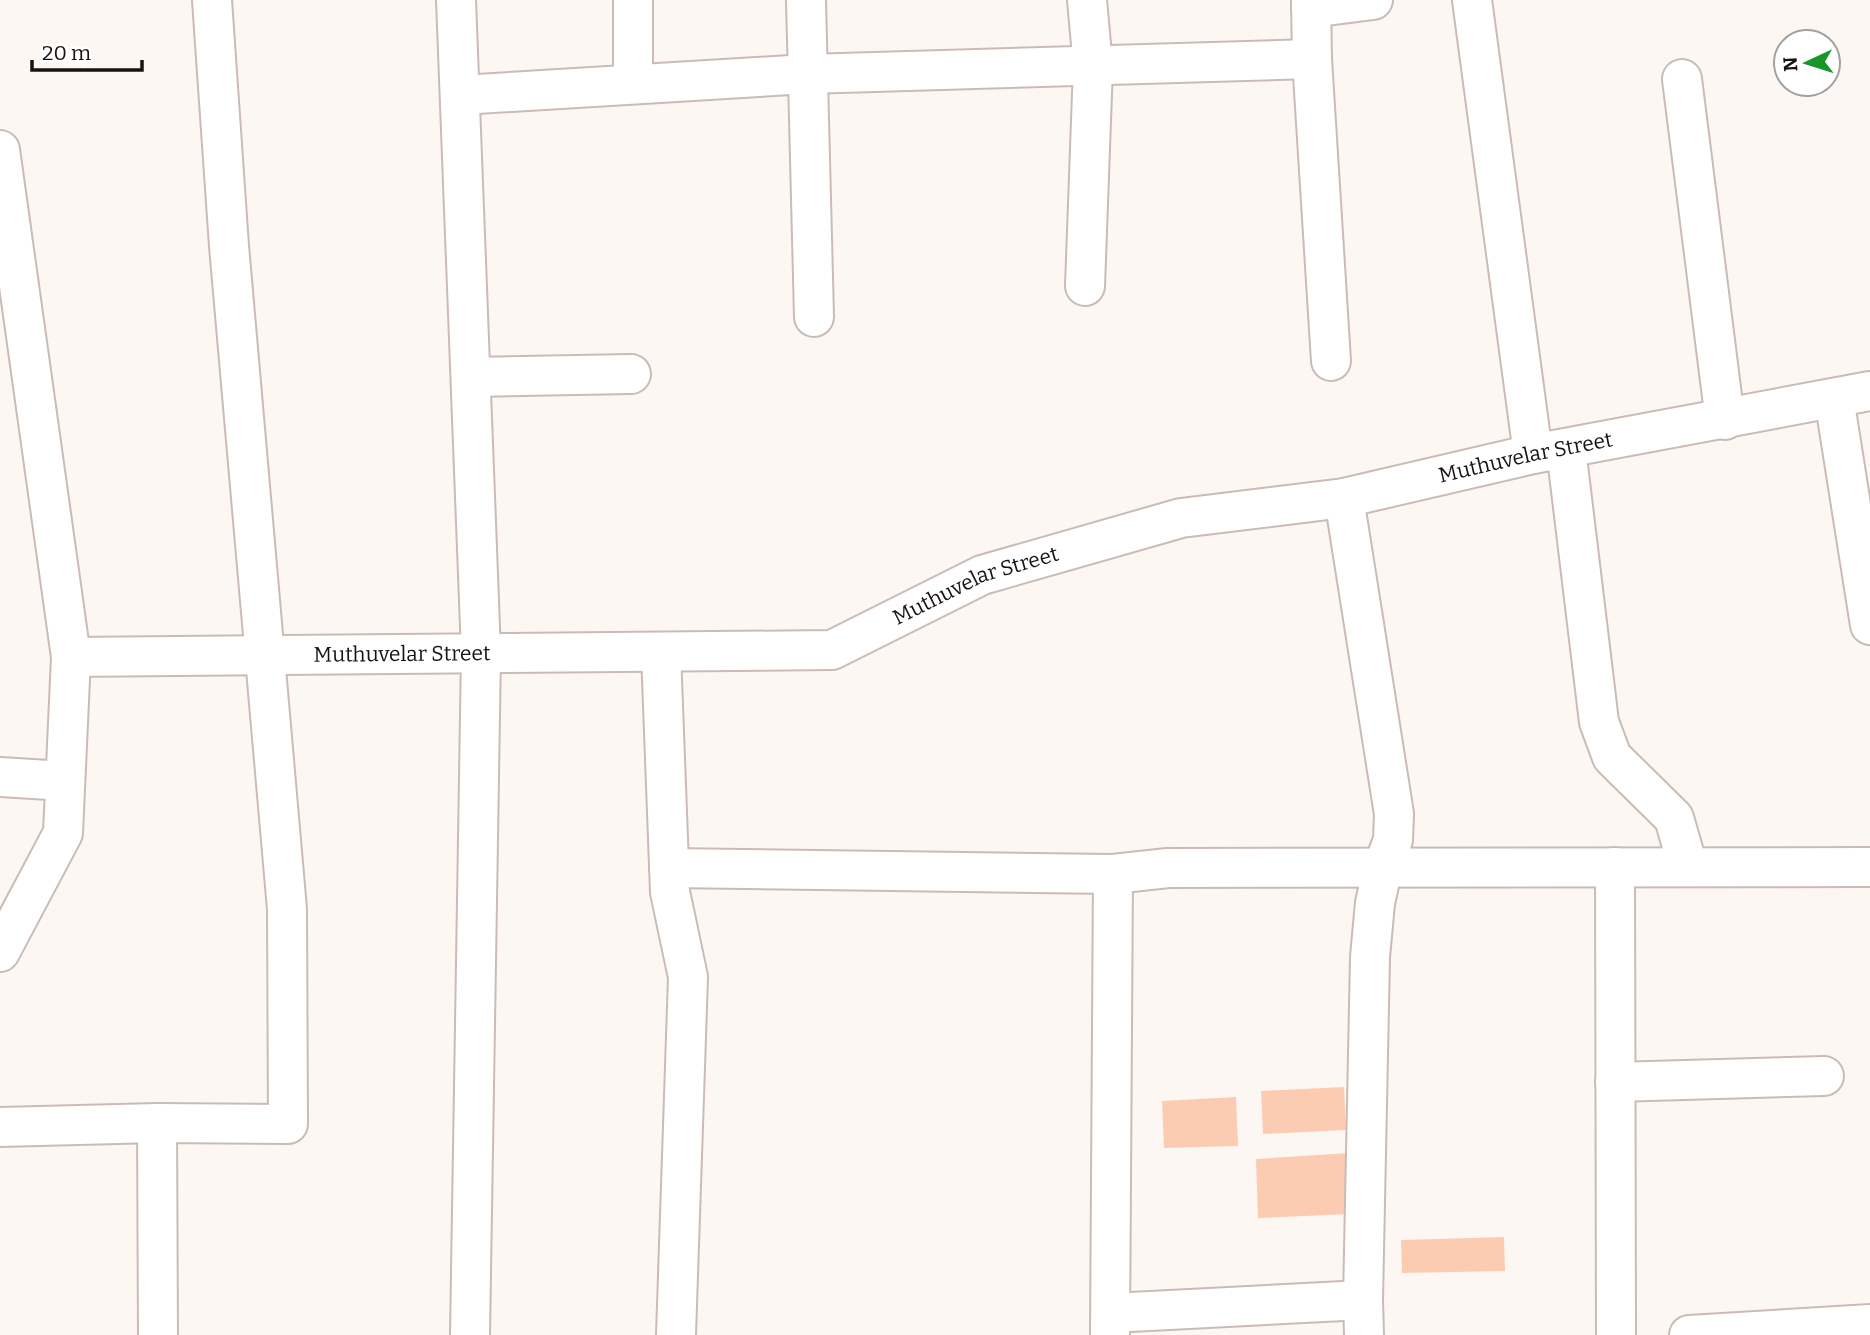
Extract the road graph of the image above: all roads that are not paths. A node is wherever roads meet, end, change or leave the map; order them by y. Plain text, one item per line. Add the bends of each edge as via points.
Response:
1 (212, 0) edge
2 (456, 0) edge
3 (633, 0) edge
4 (806, 0) edge
5 (1087, 0) edge
6 (1373, 0) edge
7 (1472, 0) edge
8 (1311, 4) edge
9 (1312, 59) junction
10 (1093, 66) junction
11 (807, 74) junction
12 (1682, 79) dead end
13 (633, 85) junction
14 (460, 95) junction
15 (0, 150) edge
16 (1085, 286) dead end
17 (814, 317) dead end
18 (1331, 361) dead end
19 (631, 374) dead end
20 (471, 377) junction
21 (1852, 395) edge
22 (1725, 419) junction
23 (1550, 452) junction
24 (1344, 498) junction
25 (1870, 625) edge
26 (661, 652) junction
27 (481, 653) junction
28 (265, 655) junction
29 (71, 657) junction
30 (0, 776) edge
31 (65, 781) junction
32 (1383, 867) junction
33 (1615, 867) junction
34 (1688, 867) junction
35 (1870, 867) edge
36 (668, 868) junction
37 (1113, 874) junction
38 (0, 952) edge
39 (1824, 1076) dead end
40 (1615, 1082) junction
41 (158, 1123) junction
42 (0, 1127) edge
43 (1364, 1317) edge
44 (1111, 1324) edge
45 (1870, 1324) edge
46 (158, 1335) edge
47 (470, 1335) edge
48 (676, 1335) edge
49 (1616, 1335) edge
50 (1689, 1335) edge

1 - 28 street
2 - 14 street
3 - 13 street
4 - 11 street
5 - 10 street
6 - 8 street
7 - 23 street
8 - 9 street
9 - 10 street
9 - 18 street
10 - 11 street
10 - 16 street
11 - 13 street
11 - 17 street
12 - 22 street
13 - 14 street
14 - 20 street
15 - 29 street
19 - 20 street
20 - 27 street
21 - 22 street, Muthuvelar Street
21 - 25 street
22 - 23 street, Muthuvelar Street
23 - 24 street, Muthuvelar Street
23 - 34 street via 1599,722 1612,757 1674,818
24 - 26 street, Muthuvelar Street via 1181,519 982,575 832,650
24 - 32 street via 1394,814 1393,840
26 - 27 street, Muthuvelar Street
26 - 36 street
27 - 28 street, Muthuvelar Street
27 - 47 street
28 - 29 street, Muthuvelar Street
28 - 41 street via 287,909 288,1124
29 - 31 street
30 - 31 street
31 - 38 street via 63,833
32 - 33 street
32 - 37 street via 1168,868
32 - 43 street via 1370,957
33 - 34 street
33 - 40 street
34 - 35 street
36 - 37 street
36 - 48 street via 688,977
37 - 44 street
39 - 40 street
40 - 49 street
41 - 42 street
41 - 46 street
43 - 44 street
45 - 50 street

